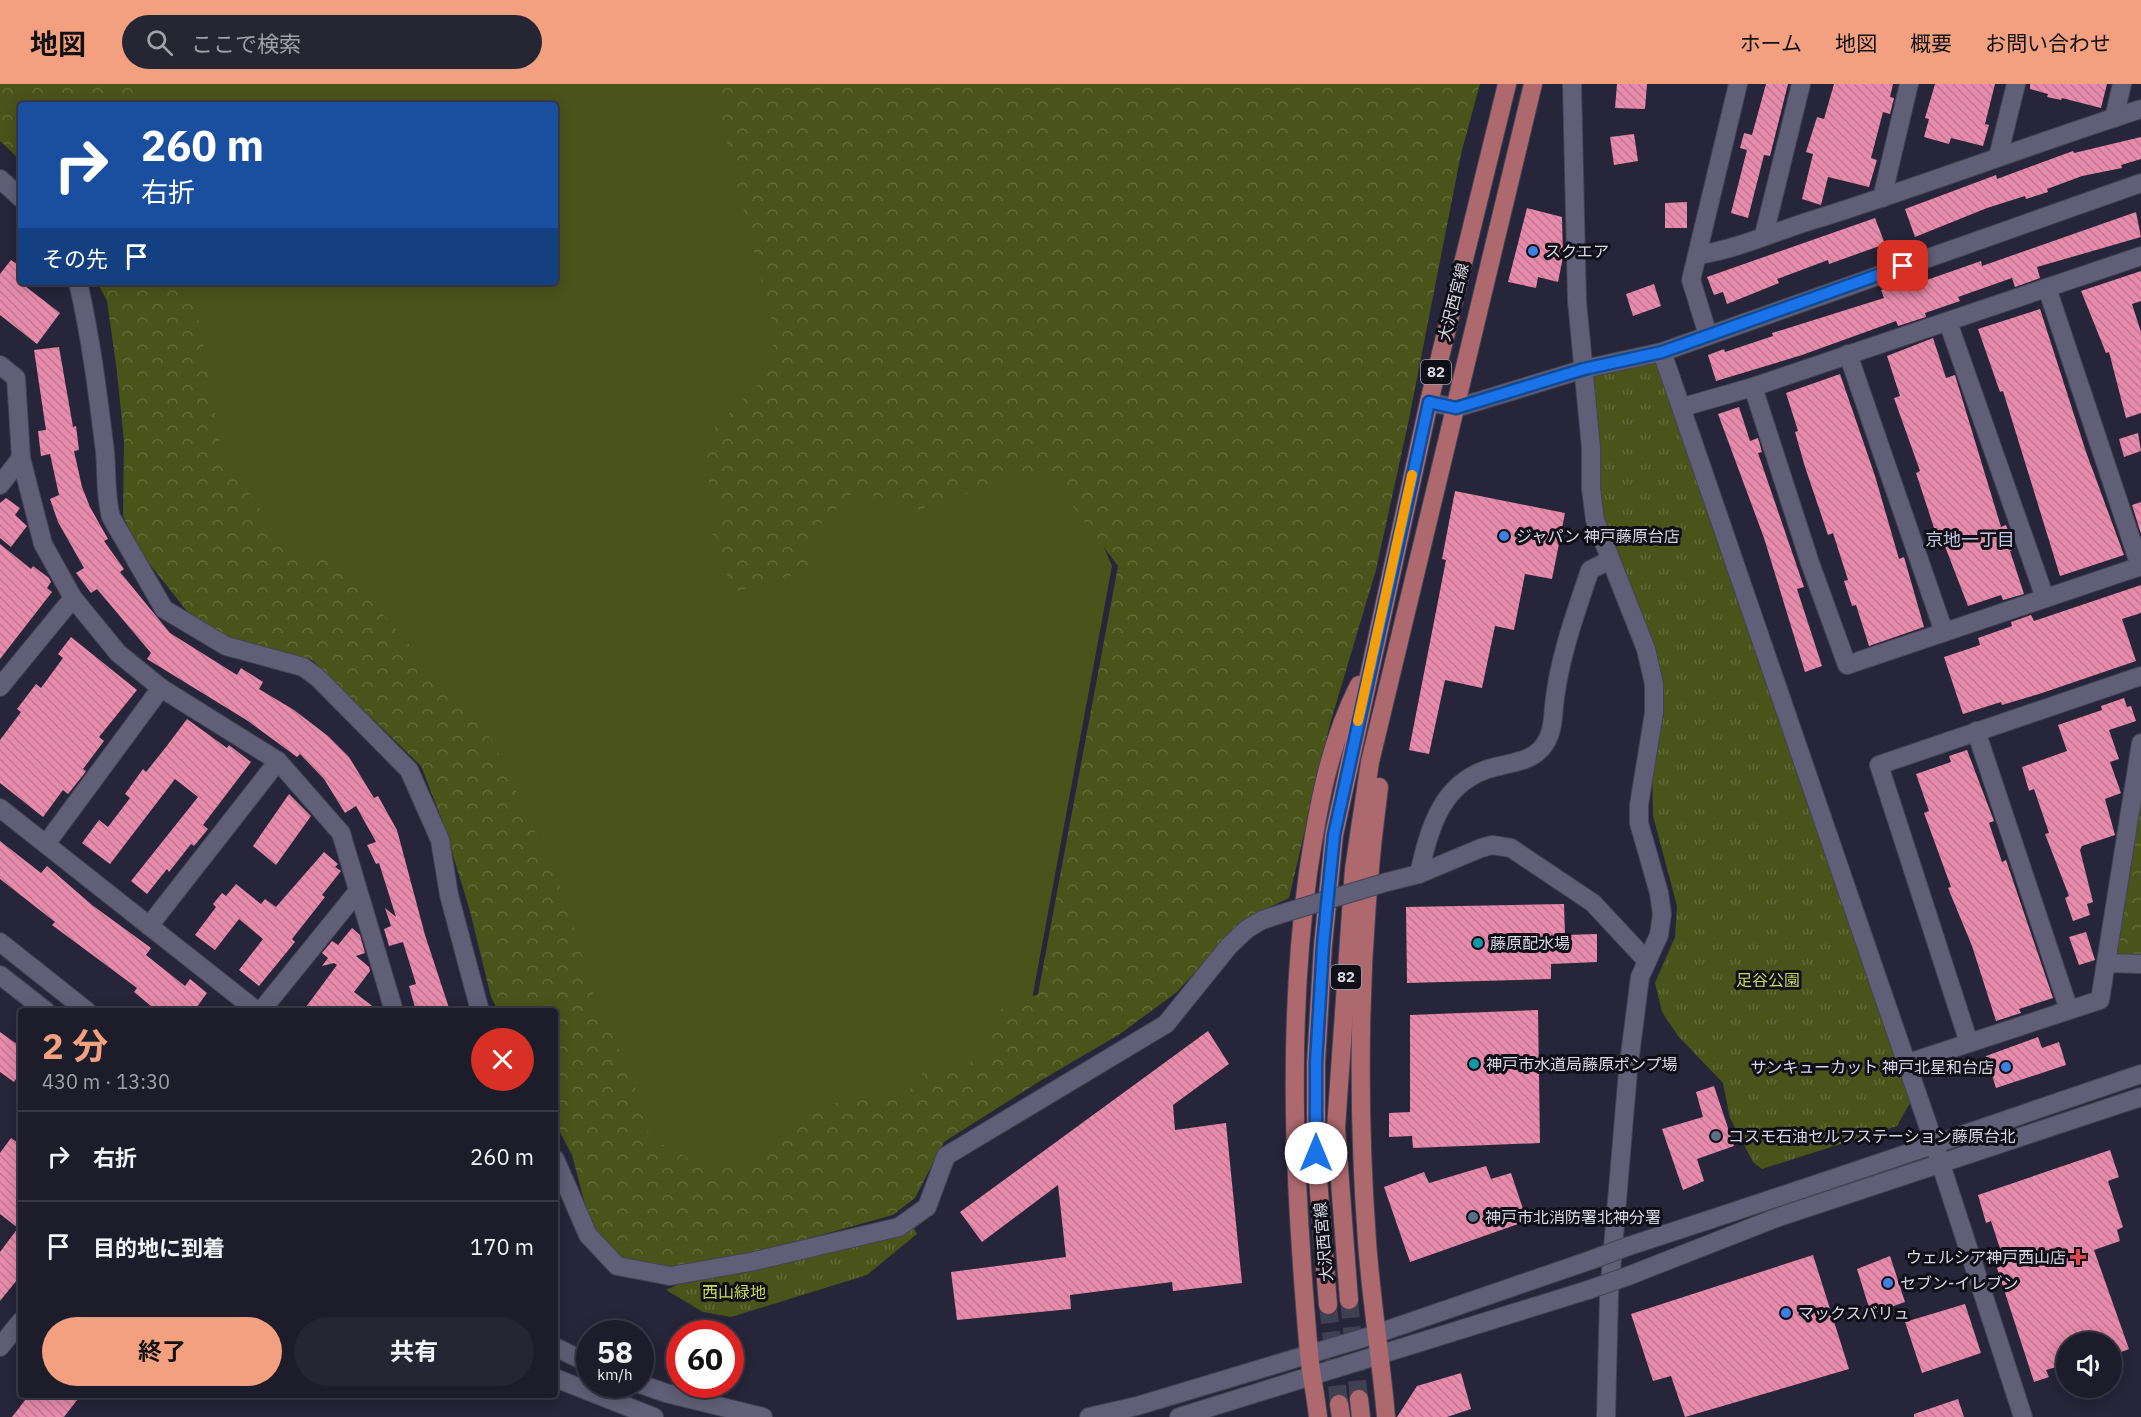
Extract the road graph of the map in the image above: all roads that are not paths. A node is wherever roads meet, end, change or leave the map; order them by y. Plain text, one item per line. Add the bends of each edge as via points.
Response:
1 (1507, 84) edge
2 (1533, 84) edge
3 (1572, 84) edge
4 (1738, 84) edge
5 (1801, 84) edge
6 (1909, 84) edge
7 (2016, 84) edge
8 (2122, 84) edge
9 (2141, 109) edge
10 (2114, 118) junction
11 (1998, 157) junction
12 (0, 179) edge
13 (2141, 183) edge
14 (18, 195) edge
15 (1882, 198) junction
16 (1764, 235) junction
17 (1698, 255) junction
18 (2141, 256) edge
19 (79, 285) edge
20 (2048, 288) junction
21 (1948, 322) junction
22 (1708, 335) junction
23 (1662, 352) junction
24 (1848, 354) junction
25 (0, 365) edge
26 (1584, 369) junction
27 (1753, 387) junction
28 (1429, 402) junction
29 (1683, 407) junction
30 (1456, 408) junction
31 (21, 458) junction
32 (0, 485) edge
33 (1610, 560) junction
34 (2140, 566) edge
35 (72, 598) junction
36 (2045, 598) junction
37 (1944, 632) junction
38 (1394, 657) junction
39 (1370, 662) junction
40 (2141, 676) edge
41 (0, 687) edge
42 (161, 688) junction
43 (1976, 731) junction
44 (2141, 743) edge
45 (278, 761) junction
46 (0, 808) edge
47 (46, 844) junction
48 (1419, 874) junction
49 (358, 891) junction
50 (149, 926) junction
51 (0, 942) edge
52 (1647, 961) junction
53 (2106, 963) junction
54 (2141, 964) edge
55 (0, 975) edge
56 (42, 1008) edge
57 (83, 1008) edge
58 (255, 1008) edge
59 (261, 1008) edge
60 (392, 1008) edge
61 (479, 1008) edge
62 (2069, 1010) junction
63 (1969, 1043) junction
64 (1905, 1064) junction
65 (2141, 1074) edge
66 (2141, 1097) edge
67 (1934, 1143) junction
68 (1941, 1165) junction
69 (558, 1166) edge
70 (1349, 1300) tunnel mouth
71 (1328, 1305) tunnel mouth
72 (18, 1325) edge
73 (1377, 1333) junction
74 (0, 1347) edge
75 (558, 1348) edge
76 (1309, 1354) junction
77 (576, 1357) edge
78 (1379, 1357) junction
79 (1312, 1377) junction
80 (558, 1379) edge
81 (654, 1389) edge
82 (654, 1417) edge
83 (763, 1417) edge
84 (1089, 1417) edge
85 (1179, 1417) edge
86 (1318, 1417) edge
87 (1386, 1417) edge
88 (1606, 1417) edge
89 (2023, 1417) edge

1 - 28 main road, 大沢西宮線 / 82
2 - 30 main road, 大沢西宮線 / 82
3 - 26 street via 1577,301
4 - 17 street
5 - 16 street
6 - 15 street
7 - 11 street
8 - 10 street
9 - 10 street
10 - 11 street
11 - 15 street
12 - 14 street
13 - 22 street
15 - 16 street
16 - 17 street via 1729,250
17 - 22 street via 1691,280
18 - 20 street
19 - 61 street via 91,339 106,461 106,500 111,517 164,609 226,646 303,667 409,770 440,840
20 - 21 street
20 - 34 street
21 - 24 street
21 - 36 street
22 - 23 street
23 - 26 street
23 - 29 street
24 - 27 street
24 - 37 street
25 - 31 street via 16,378
26 - 30 street
26 - 33 street via 1595,520
27 - 29 street
27 - 37 street via 1847,666
28 - 30 street
28 - 39 main road, 大沢西宮線 / 82
29 - 64 street
30 - 38 main road, 大沢西宮線 / 82
31 - 32 street
31 - 35 street via 43,544
33 - 48 street via 1590,570 1557,680 1552,730 1542,748 1527,758 1482,770 1460,782 1442,805
33 - 52 street via 1646,649 1654,684 1654,713 1639,823 1662,914 1659,935
34 - 36 street
35 - 41 street
35 - 42 street via 118,653
36 - 37 street
38 - 70 main road, 大沢西宮線 / 82 via 1370,762 1354,869 1342,1024 1336,1128
38 - 73 main road via 1372,838 1359,1093 1367,1242
39 - 71 main road, 大沢西宮線 / 82 via 1334,835 1323,945 1316,1063 1316,1153
39 - 76 main road via 1343,717 1327,770 1312,844 1297,973 1295,1162
40 - 43 street
42 - 45 street
42 - 47 street
43 - 62 street
43 - 63 street via 1879,765
44 - 53 street
45 - 49 street via 341,833
45 - 50 street
46 - 47 street
47 - 50 street
48 - 52 street via 1481,848 1511,848 1593,903
48 - 69 street, bridge via 1262,920 1247,930 1229,946 1166,1024 946,1156 927,1207 899,1227 750,1262 670,1276 617,1266 588,1235
49 - 59 street
49 - 60 street
50 - 58 street
51 - 57 street
52 - 88 street via 1641,977 1617,1173
53 - 54 street
53 - 62 street via 2100,1000
55 - 56 street
62 - 63 street
63 - 64 street
64 - 67 street
65 - 67 street
66 - 68 street
67 - 68 street
67 - 73 street, bridge via 1868,1169
68 - 78 street, bridge via 1776,1218 1588,1290
68 - 89 street
72 - 74 street
73 - 76 street
73 - 78 main road
75 - 77 street
76 - 79 main road
76 - 84 street via 1137,1407
78 - 79 street
78 - 87 main road
79 - 85 street
79 - 86 main road
80 - 82 street
81 - 83 street

